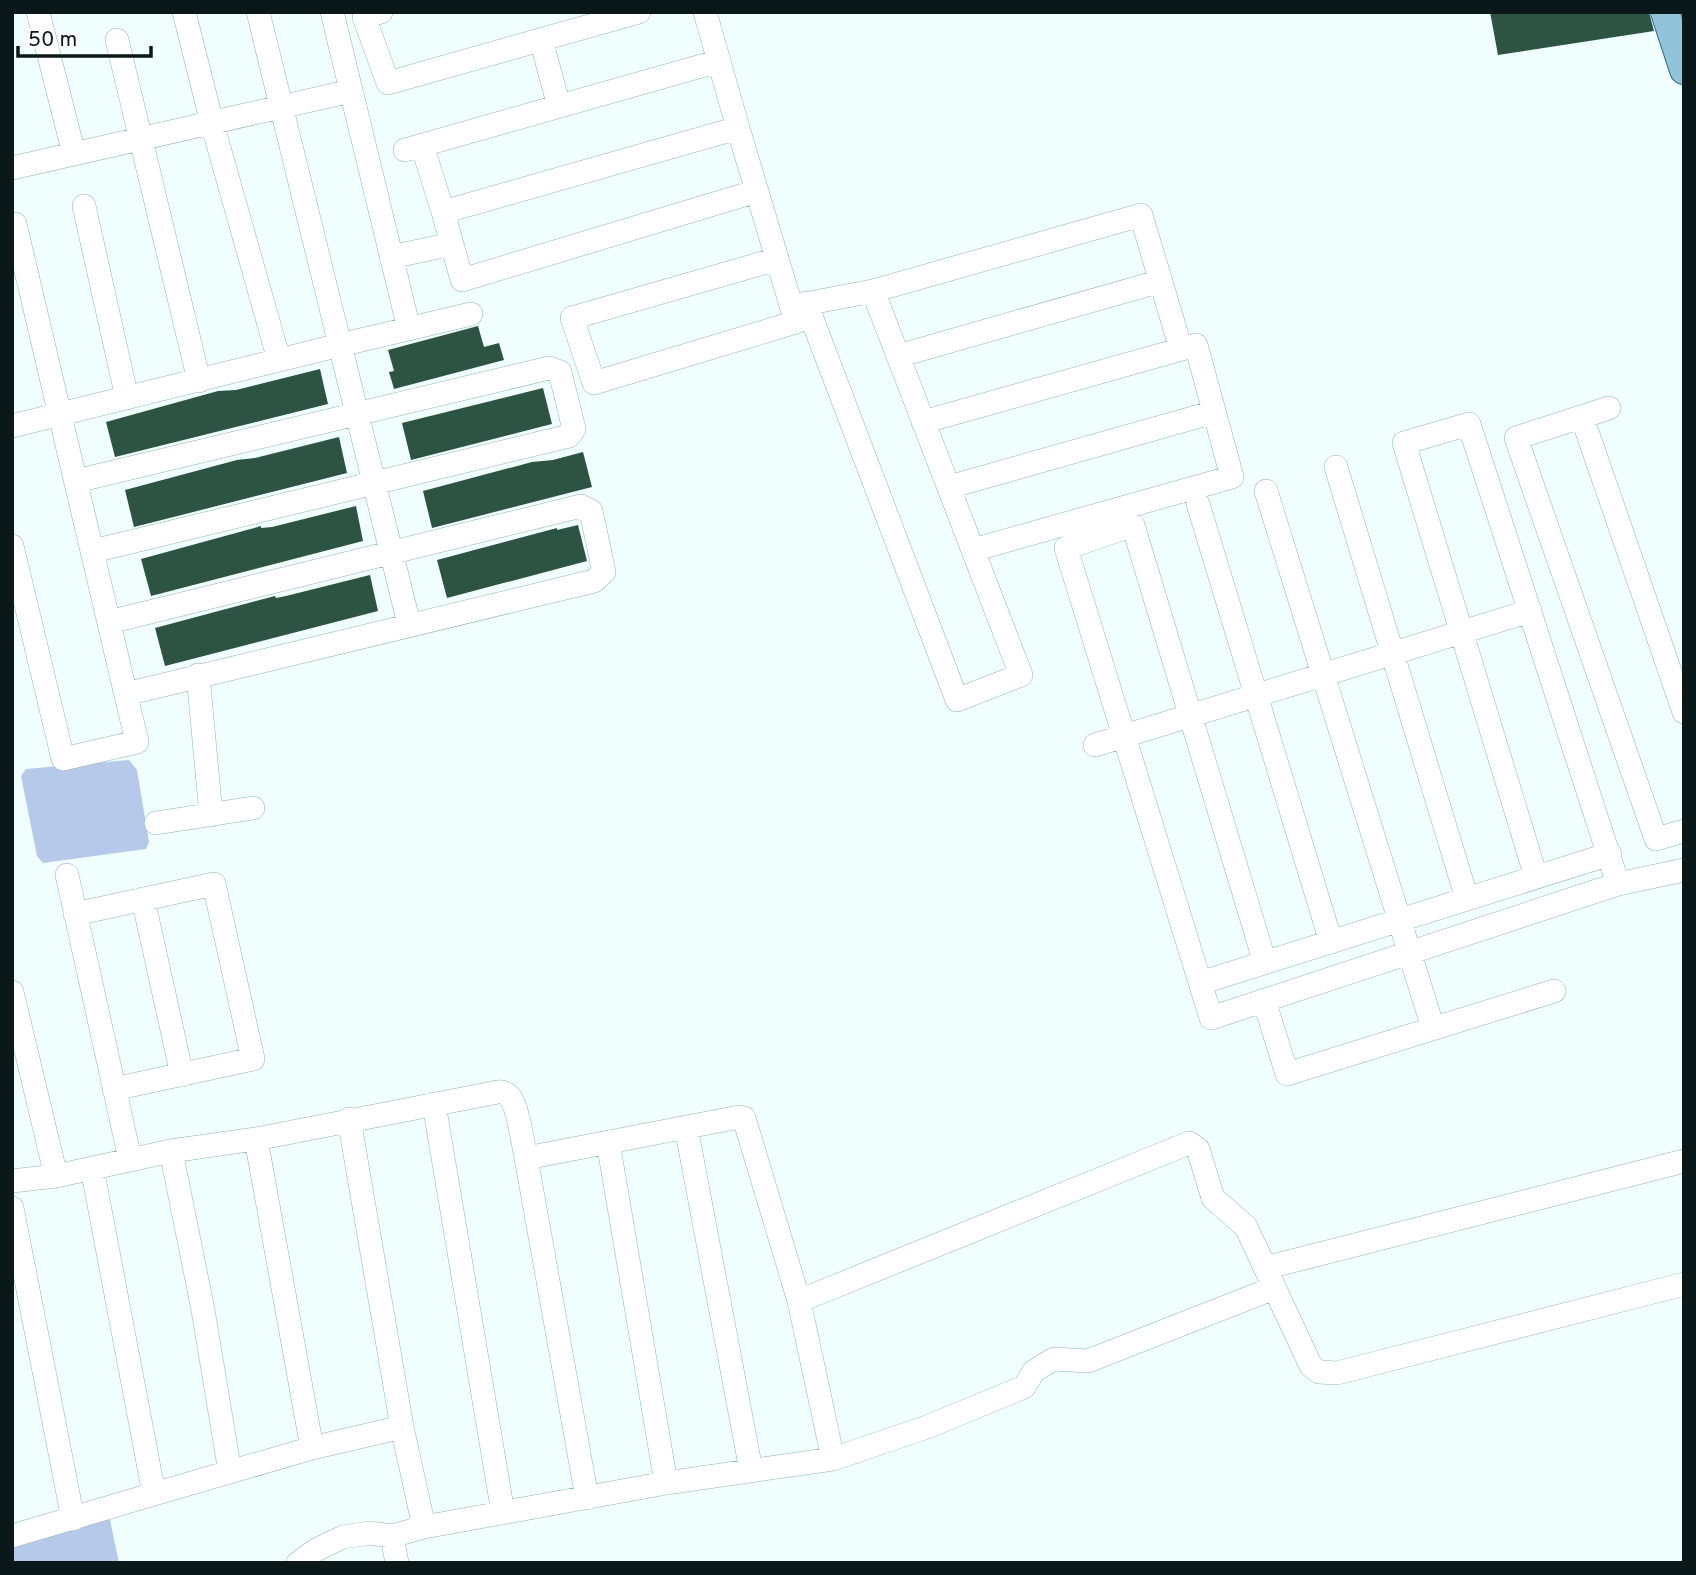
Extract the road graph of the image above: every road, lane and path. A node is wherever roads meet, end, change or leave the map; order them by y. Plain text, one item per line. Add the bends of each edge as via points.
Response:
1 (38, 12) edge
2 (184, 12) edge
3 (258, 12) edge
4 (332, 12) edge
5 (381, 12) edge
6 (639, 12) edge
7 (705, 12) edge
8 (1665, 12) edge
9 (117, 40) dead end
10 (541, 40) junction
11 (719, 61) junction
12 (1684, 70) edge
13 (351, 91) junction
14 (559, 106) junction
15 (281, 107) junction
16 (212, 122) junction
17 (738, 128) junction
18 (141, 139) junction
19 (74, 154) junction
20 (12, 169) edge
21 (757, 191) junction
22 (84, 206) dead end
23 (443, 212) junction
24 (15, 224) dead end
25 (438, 247) dead end
26 (391, 257) junction
27 (777, 259) junction
28 (1161, 281) junction
29 (873, 291) junction
30 (799, 305) junction
31 (471, 314) dead end
32 (409, 329) junction
33 (340, 345) junction
34 (1181, 349) junction
35 (898, 356) junction
36 (279, 360) junction
37 (199, 381) junction
38 (127, 398) junction
39 (1609, 408) dead end
40 (356, 412) junction
41 (1214, 412) junction
42 (61, 414) junction
43 (1583, 416) junction
44 (923, 422) junction
45 (12, 426) edge
46 (1336, 467) dead end
47 (76, 481) junction
48 (374, 483) junction
49 (948, 487) junction
50 (1266, 491) dead end
51 (1198, 504) dead end
52 (12, 546) edge
53 (973, 550) junction
54 (93, 551) junction
55 (391, 553) junction
56 (1530, 611) junction
57 (110, 622) junction
58 (409, 624) junction
59 (1462, 632) junction
60 (1392, 653) junction
61 (198, 675) junction
62 (1323, 675) junction
63 (127, 694) junction
64 (1256, 695) junction
65 (1684, 712) edge
66 (1191, 715) junction
67 (1124, 736) junction
68 (1095, 745) dead end
69 (253, 808) dead end
70 (211, 815) junction
71 (156, 823) dead end
72 (1684, 831) edge
73 (1610, 854) junction
74 (1684, 870) edge
75 (67, 875) dead end
76 (1536, 877) junction
77 (1618, 884) junction
78 (1467, 899) junction
79 (143, 900) junction
80 (75, 914) junction
81 (1399, 921) junction
82 (1331, 942) junction
83 (1409, 953) junction
84 (1265, 963) junction
85 (1200, 984) junction
86 (1554, 991) dead end
87 (12, 992) edge
88 (1264, 1000) junction
89 (1433, 1028) junction
90 (182, 1074) junction
91 (114, 1090) junction
92 (434, 1104) junction
93 (349, 1119) junction
94 (686, 1127) junction
95 (256, 1139) junction
96 (608, 1142) junction
97 (171, 1152) junction
98 (526, 1158) junction
99 (130, 1159) junction
100 (1684, 1161) edge
101 (92, 1168) junction
102 (56, 1176) junction
103 (12, 1181) edge
104 (12, 1208) edge
105 (1270, 1278) junction
106 (1684, 1284) edge
107 (799, 1301) junction
108 (402, 1427) junction
109 (312, 1448) junction
110 (833, 1459) junction
111 (751, 1470) junction
112 (230, 1472) junction
113 (666, 1483) junction
114 (154, 1494) junction
115 (587, 1498) junction
116 (503, 1513) junction
117 (74, 1519) junction
118 (424, 1527) junction
119 (12, 1536) edge
120 (392, 1536) junction
121 (298, 1563) edge
122 (397, 1563) edge

1 - 19 street
2 - 16 street
3 - 15 street
4 - 13 street
5 - 10 street via 364,17 388,83
6 - 10 street
7 - 11 street
8 - 12 main road
9 - 18 street
10 - 14 street
11 - 14 street
11 - 17 street
13 - 15 street
13 - 26 street
14 - 23 street via 413,148
15 - 16 street
15 - 33 street
16 - 18 street
16 - 36 street
17 - 21 street
17 - 23 street
18 - 19 street
18 - 37 street
19 - 20 street
21 - 23 street via 461,280
21 - 27 street
22 - 38 street
24 - 42 street
25 - 26 street
26 - 32 street
27 - 30 street
27 - 30 street via 572,318 594,383 796,323
28 - 29 street via 1141,215
28 - 34 street
28 - 35 street
29 - 30 street
29 - 35 street
30 - 53 street via 957,701 1021,675
31 - 32 street
32 - 33 street
33 - 36 street
33 - 40 street
34 - 41 street via 1196,345
34 - 44 street
35 - 44 street
36 - 37 street
37 - 38 street
38 - 42 street
39 - 43 street
40 - 47 street
40 - 48 street
40 - 48 street via 549,368 560,372 574,429 569,436
41 - 49 street
41 - 53 street via 1232,477
42 - 45 street
42 - 47 street
43 - 65 street
43 - 72 street via 1516,438 1656,839
44 - 49 street
46 - 60 street
47 - 54 street
48 - 54 street
48 - 55 street
49 - 53 street
50 - 62 street
51 - 64 street
52 - 63 street via 63,759 138,742
54 - 57 street
55 - 57 street
55 - 58 street
55 - 58 street via 581,506 591,511 604,572 594,581
56 - 59 street
56 - 59 street via 1469,424 1404,443
56 - 73 street
57 - 63 street
58 - 61 street
59 - 60 street
59 - 76 street
60 - 62 street
60 - 78 street
61 - 63 street
61 - 70 street
62 - 64 street
62 - 81 street
64 - 66 street
64 - 82 street
66 - 67 street
66 - 67 street via 1133,525 1066,548
66 - 84 street
67 - 68 street
67 - 85 street
69 - 70 street
70 - 71 street
73 - 76 street
73 - 77 street
74 - 77 street
75 - 80 street
76 - 78 street
77 - 83 street
78 - 81 street
79 - 80 street
79 - 90 street
79 - 90 street via 214,884 253,1059
80 - 91 street
81 - 82 street
81 - 83 street
82 - 84 street
83 - 88 street
83 - 89 street
84 - 85 street
85 - 88 street via 1210,1018
86 - 89 street
87 - 102 street
88 - 89 street via 1287,1074
90 - 91 street
91 - 99 street
92 - 93 street
92 - 98 street via 499,1091 508,1094
92 - 116 street
93 - 95 street
93 - 108 street
94 - 96 street
94 - 107 street via 744,1118
94 - 111 street
95 - 97 street
95 - 109 street
96 - 98 street
96 - 113 street
97 - 99 street
97 - 112 street
98 - 115 street
99 - 101 street
100 - 105 street
101 - 102 street
101 - 114 street
102 - 103 street
104 - 117 street
105 - 106 street via 1311,1366 1328,1374
105 - 107 street via 1246,1227 1213,1198 1198,1149 1189,1143
105 - 110 street via 1088,1362 1054,1359 1034,1371 1024,1387
107 - 110 street
108 - 109 street
108 - 118 street
109 - 112 street
110 - 111 street
111 - 113 street
112 - 114 street
113 - 115 street
114 - 117 street
115 - 116 street
116 - 118 street
117 - 119 street
118 - 120 street
120 - 121 street via 343,1537
120 - 122 street

